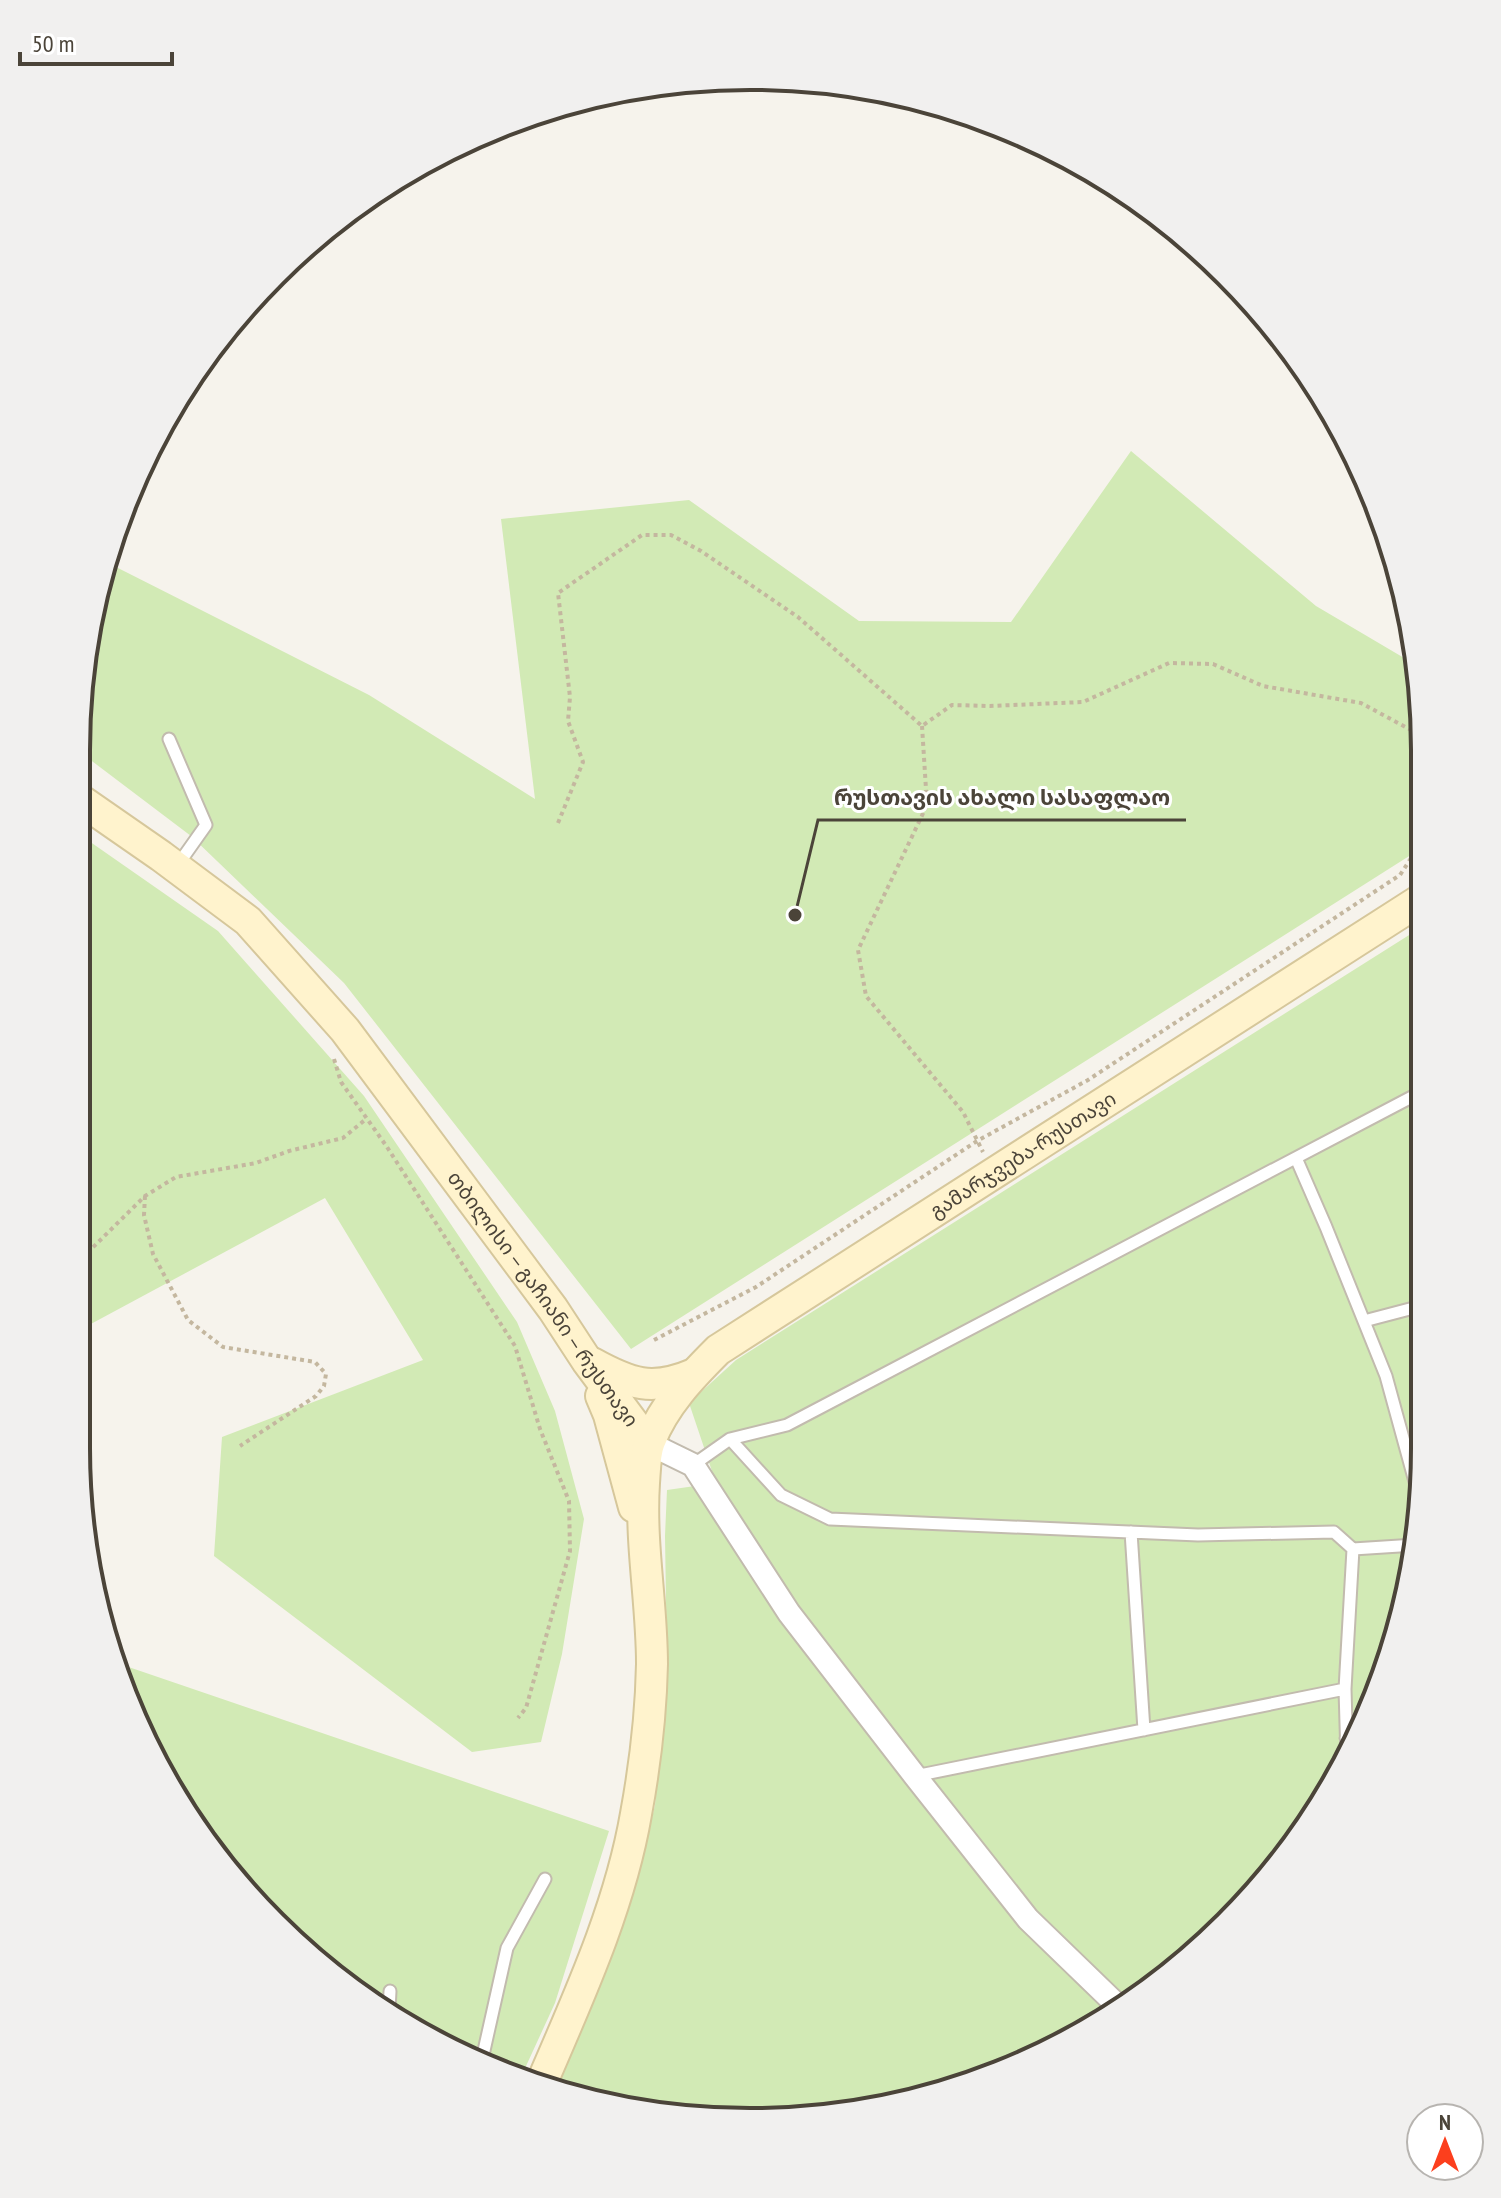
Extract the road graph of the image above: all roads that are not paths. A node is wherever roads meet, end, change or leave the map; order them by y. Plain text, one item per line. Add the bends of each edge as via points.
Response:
1 (169, 739) dead end
2 (90, 807) edge
3 (176, 867) junction
4 (1411, 906) edge
5 (1411, 1097) edge
6 (1296, 1158) junction
7 (1411, 1309) edge
8 (1364, 1321) junction
9 (587, 1361) junction
10 (694, 1374) junction
11 (730, 1439) junction
12 (648, 1443) junction
13 (693, 1465) junction
14 (1411, 1466) edge
15 (1131, 1532) junction
16 (1403, 1546) edge
17 (643, 1547) junction
18 (1353, 1549) junction
19 (1345, 1689) junction
20 (1350, 1724) edge
21 (1144, 1730) junction
22 (915, 1776) junction
23 (545, 1879) dead end
24 (390, 1991) dead end
25 (1112, 2000) edge
26 (390, 2001) edge
27 (484, 2052) edge
28 (545, 2075) edge

1 - 3 lane via 206,825
2 - 3 main road, თბილისი — გაჩიანი — რუსთავი
3 - 9 main road, თბილისი — გაჩიანი — რუსთავი via 248,921 345,1030
4 - 10 main road, გამარჯვება-რუსთავი via 718,1350
5 - 6 lane
6 - 8 lane
6 - 11 lane via 787,1425
7 - 8 lane
8 - 14 lane via 1386,1376
9 - 10 main road via 623,1380 644,1384
9 - 12 main road, თბილისი — გაჩიანი — რუსთავი
9 - 17 main road via 609,1415
10 - 12 main road, გამარჯვება-რუსთავი via 670,1402
11 - 13 lane
11 - 15 lane via 781,1495 830,1519
12 - 13 street
12 - 17 main road, თბილისი — გაჩიანი — რუსთავი
13 - 22 street via 789,1613
15 - 18 lane via 1334,1532
15 - 21 lane
16 - 18 lane
17 - 28 main road, თბილისი — გაჩიანი — რუსთავი via 652,1664 636,1817 614,1901
18 - 19 lane
19 - 20 lane
19 - 21 lane
21 - 22 lane
22 - 25 street via 1028,1919
23 - 27 lane via 507,1948
24 - 26 lane

